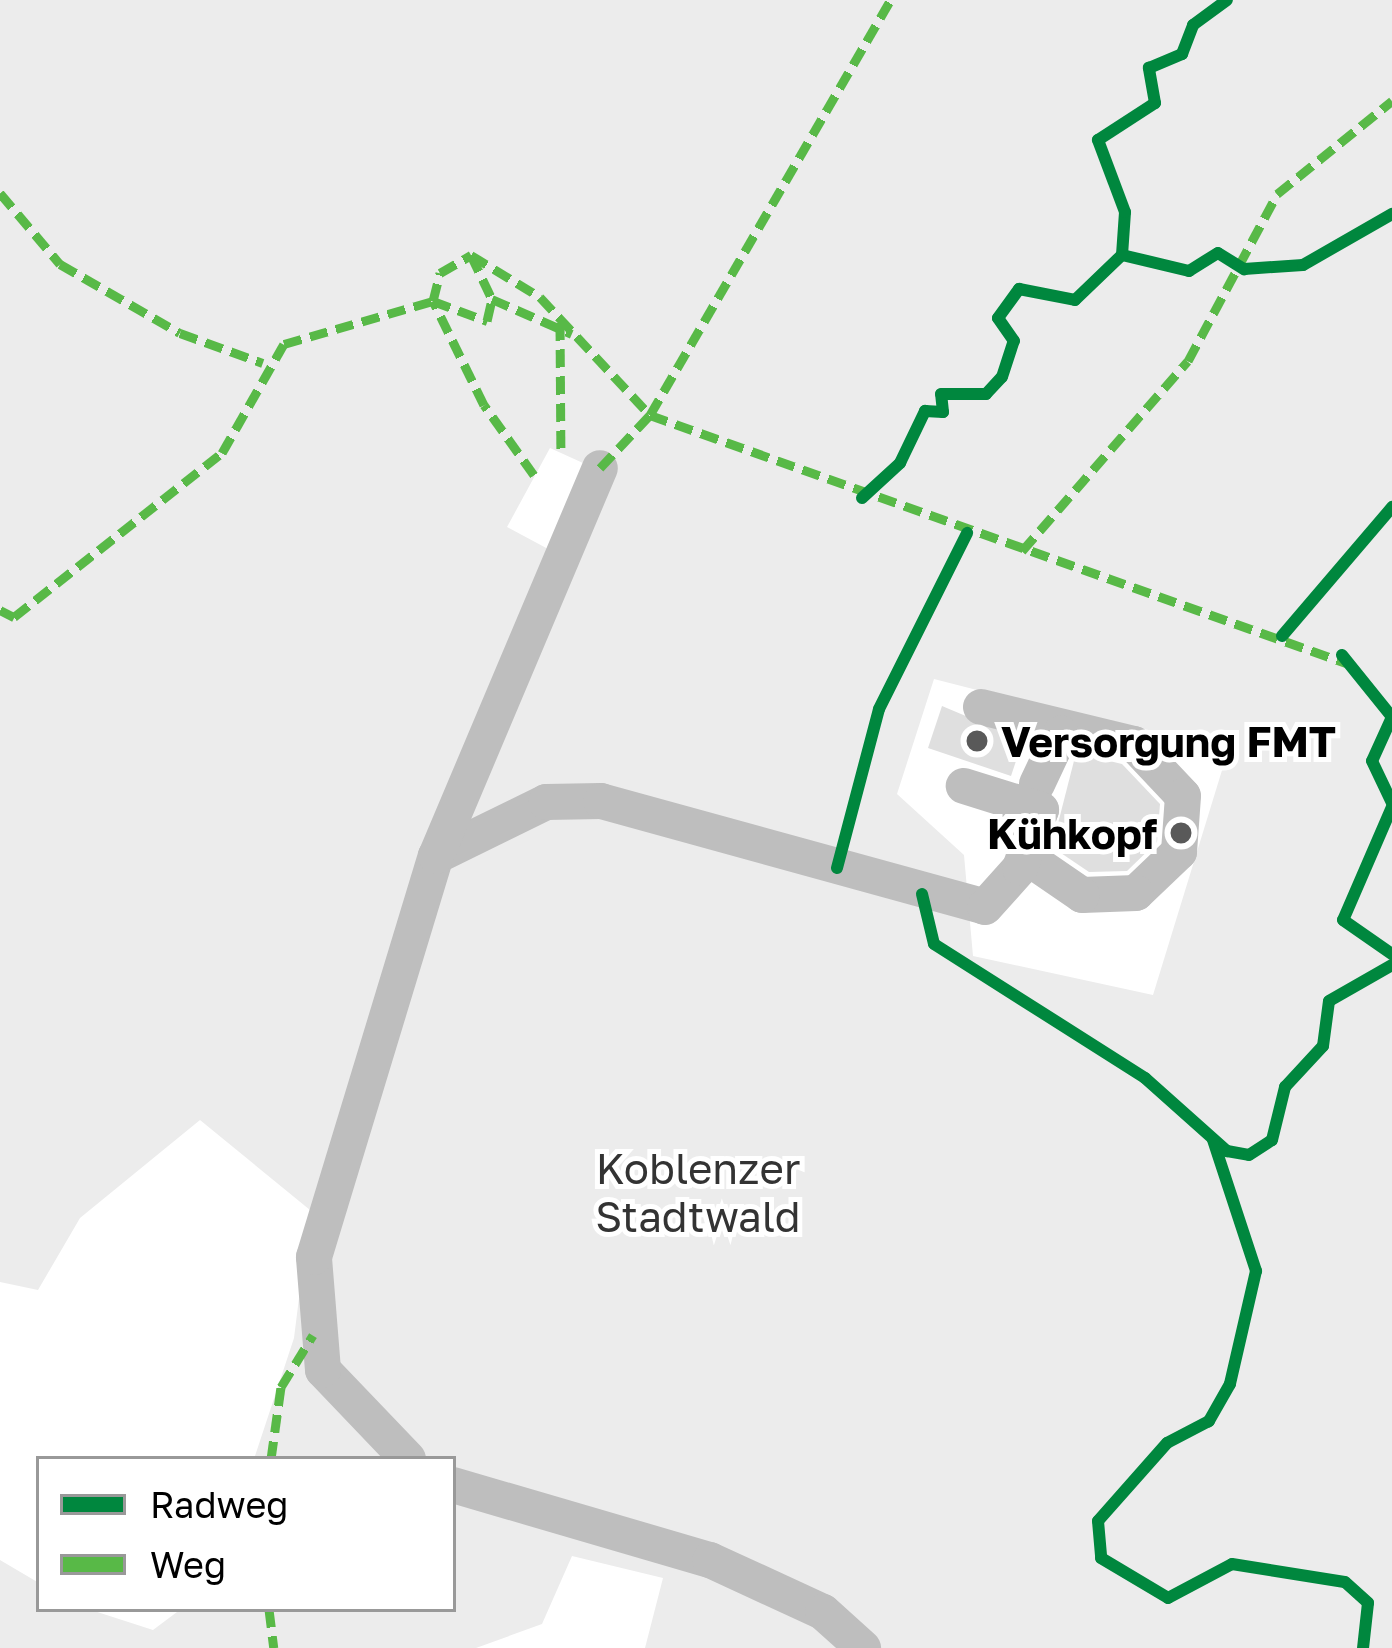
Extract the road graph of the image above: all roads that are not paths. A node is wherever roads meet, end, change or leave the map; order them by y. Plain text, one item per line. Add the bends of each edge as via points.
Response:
1 (600, 468) dead end
2 (982, 707) dead end
3 (1061, 733) junction
4 (1036, 784) dead end
5 (964, 786) dead end
6 (436, 856) junction
7 (1024, 856) junction
8 (405, 1456) edge
9 (456, 1486) edge
10 (863, 1648) edge

1 - 6 lane
2 - 3 lane
3 - 4 lane
3 - 7 lane via 1158,758 1183,796 1179,852 1146,887 1100,899 1066,889
5 - 7 lane via 1041,810
6 - 7 lane via 569,799 651,810 973,908 1002,897
6 - 8 lane via 322,1223 310,1313 328,1380
9 - 10 lane via 710,1559 823,1612

